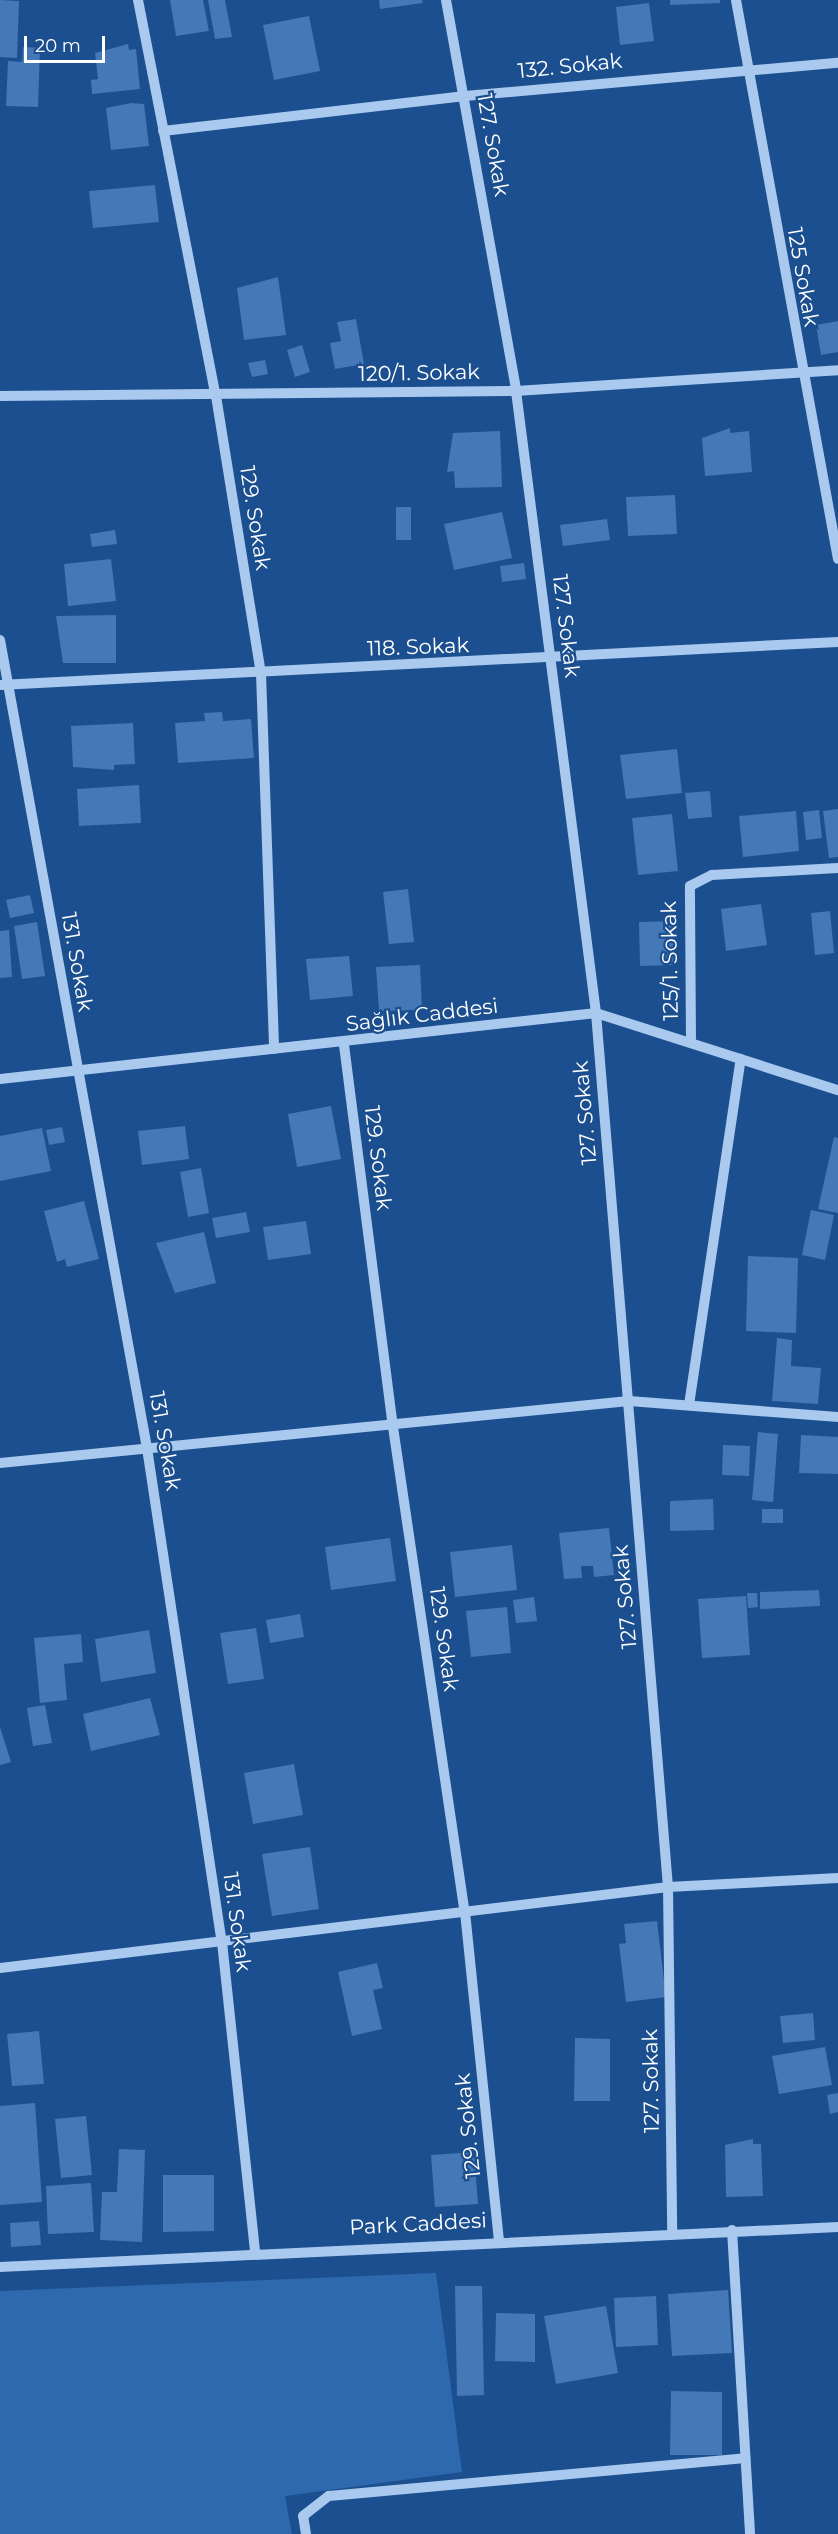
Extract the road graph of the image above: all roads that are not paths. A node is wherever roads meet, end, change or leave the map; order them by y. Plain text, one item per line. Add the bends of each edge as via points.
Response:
1 (138, 0) edge
2 (446, 0) edge
3 (736, 0) edge
4 (838, 63) edge
5 (746, 69) junction
6 (465, 96) junction
7 (163, 131) junction
8 (838, 370) edge
9 (801, 374) junction
10 (516, 391) junction
11 (0, 396) edge
12 (216, 396) junction
13 (838, 560) edge
14 (0, 640) edge
15 (838, 642) edge
16 (551, 661) junction
17 (261, 673) junction
18 (4, 685) edge
19 (838, 868) edge
20 (596, 1012) junction
21 (691, 1043) junction
22 (344, 1045) junction
23 (274, 1049) junction
24 (741, 1059) junction
25 (76, 1067) junction
26 (0, 1079) edge
27 (838, 1090) edge
28 (629, 1401) junction
29 (689, 1405) junction
30 (838, 1416) edge
31 (393, 1427) junction
32 (147, 1448) junction
33 (0, 1463) edge
34 (838, 1878) edge
35 (668, 1887) junction
36 (465, 1912) junction
37 (222, 1942) junction
38 (0, 1968) edge
39 (838, 2227) edge
40 (732, 2230) junction
41 (672, 2232) junction
42 (499, 2240) junction
43 (255, 2253) junction
44 (0, 2267) edge
45 (745, 2458) junction
46 (306, 2534) edge
47 (750, 2534) edge

1 - 7 street, 129. Sokak
2 - 6 street, 127. Sokak
3 - 5 street, 125 Sokak
4 - 5 street, 132. Sokak
5 - 6 street, 132. Sokak
5 - 9 street, 125 Sokak
6 - 7 street, 132. Sokak
6 - 10 street, 127. Sokak
7 - 12 street, 129. Sokak
8 - 9 street, 120/1. Sokak
9 - 10 street, 120/1. Sokak
9 - 13 street, 125 Sokak
10 - 12 street, 120/1. Sokak
10 - 16 street, 127. Sokak
11 - 12 street, 120/1. Sokak
12 - 17 street, 129. Sokak
14 - 18 street, 131. Sokak
15 - 16 street, 118. Sokak
16 - 17 street, 118. Sokak
16 - 20 street, 127. Sokak
17 - 18 street, 118. Sokak
17 - 23 street, 129. Sokak
18 - 25 street, 131. Sokak
19 - 21 street, 125/1. Sokak via 712,875 690,886
20 - 21 street, Sağlık Caddesi
20 - 22 street, Sağlık Caddesi
20 - 28 street, 127. Sokak
21 - 24 street, Sağlık Caddesi
22 - 23 street, Sağlık Caddesi
22 - 31 street, 129. Sokak
23 - 25 street, Sağlık Caddesi
24 - 27 street, Sağlık Caddesi
24 - 29 street
25 - 26 street, Sağlık Caddesi
25 - 32 street, 131. Sokak
28 - 29 street
28 - 31 street
28 - 35 street, 127. Sokak
29 - 30 street
31 - 32 street
31 - 36 street, 129. Sokak
32 - 33 street
32 - 37 street, 131. Sokak
34 - 35 street
35 - 36 street
35 - 41 street, 127. Sokak
36 - 37 street
36 - 42 street, 129. Sokak
37 - 38 street
37 - 43 street, 131. Sokak
39 - 40 street, Park Caddesi
40 - 41 street, Park Caddesi
40 - 45 street
41 - 42 street, Park Caddesi
42 - 43 street, Park Caddesi
43 - 44 street, Park Caddesi
45 - 46 street via 329,2496 303,2516
45 - 47 street

